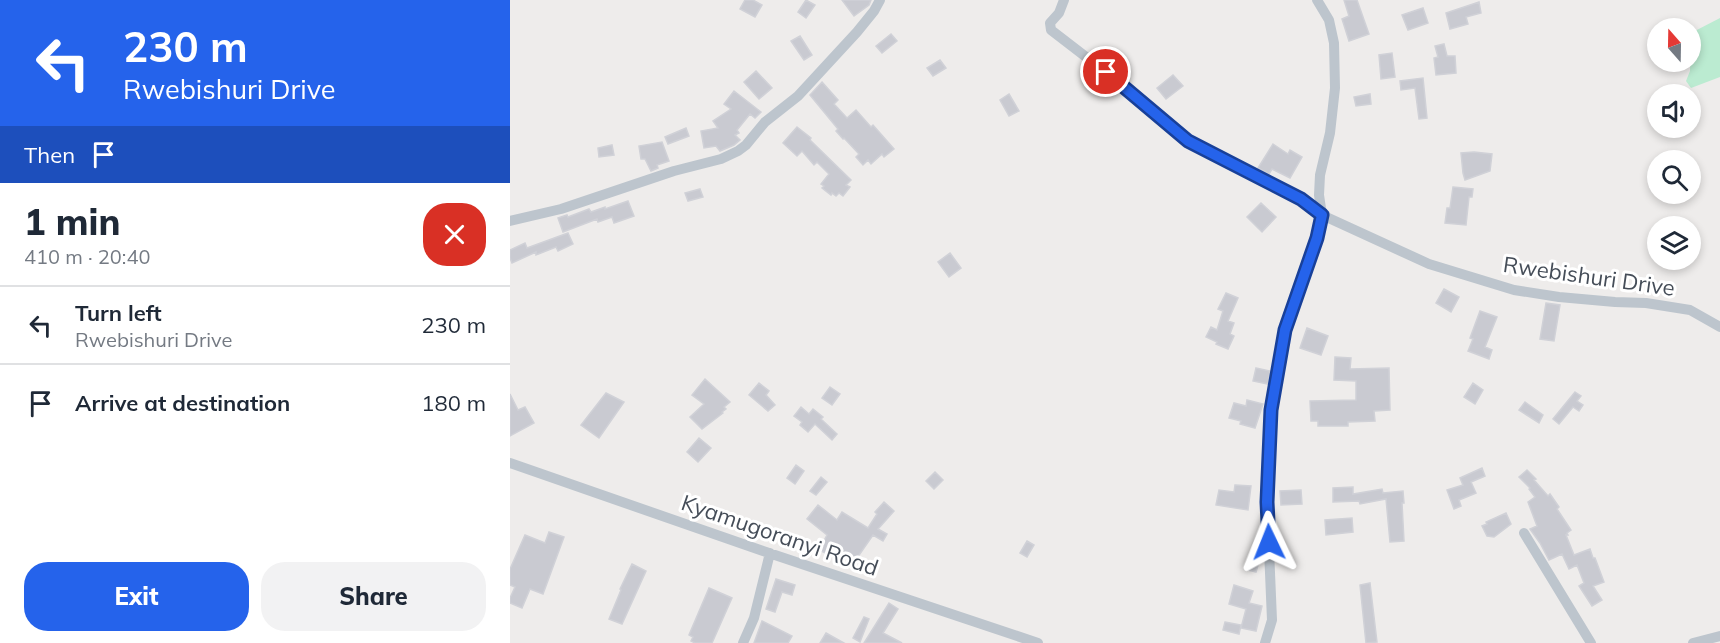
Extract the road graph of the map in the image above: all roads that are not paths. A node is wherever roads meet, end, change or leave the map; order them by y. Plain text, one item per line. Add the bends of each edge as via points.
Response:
1 (880, 0) edge
2 (1064, 0) edge
3 (1317, 0) edge
4 (1322, 215) junction
5 (510, 221) edge
6 (1720, 327) edge
7 (510, 463) edge
8 (1524, 533) dead end
9 (770, 553) junction
10 (1008, 633) junction
11 (1720, 636) edge
12 (743, 643) edge
13 (1002, 643) edge
14 (1038, 643) edge
15 (1265, 643) edge
16 (1590, 643) edge
17 (1693, 643) edge

1 - 5 street via 857,32 798,96 765,122 738,151
2 - 4 street, Rwebishuri Drive via 1050,23 1051,30 1188,141 1301,199
3 - 4 street via 1329,20 1335,65 1330,133 1320,175
4 - 6 street, Rwebishuri Drive via 1429,264 1514,290 1671,306 1690,310
4 - 15 street via 1285,330 1271,410 1267,502 1272,620
7 - 9 street, Kyamugoranyi Road
8 - 16 street
9 - 10 street, Kyamugoranyi Road
9 - 12 street via 754,618
10 - 13 street
10 - 14 street, Kyamugoranyi Road
11 - 17 street

